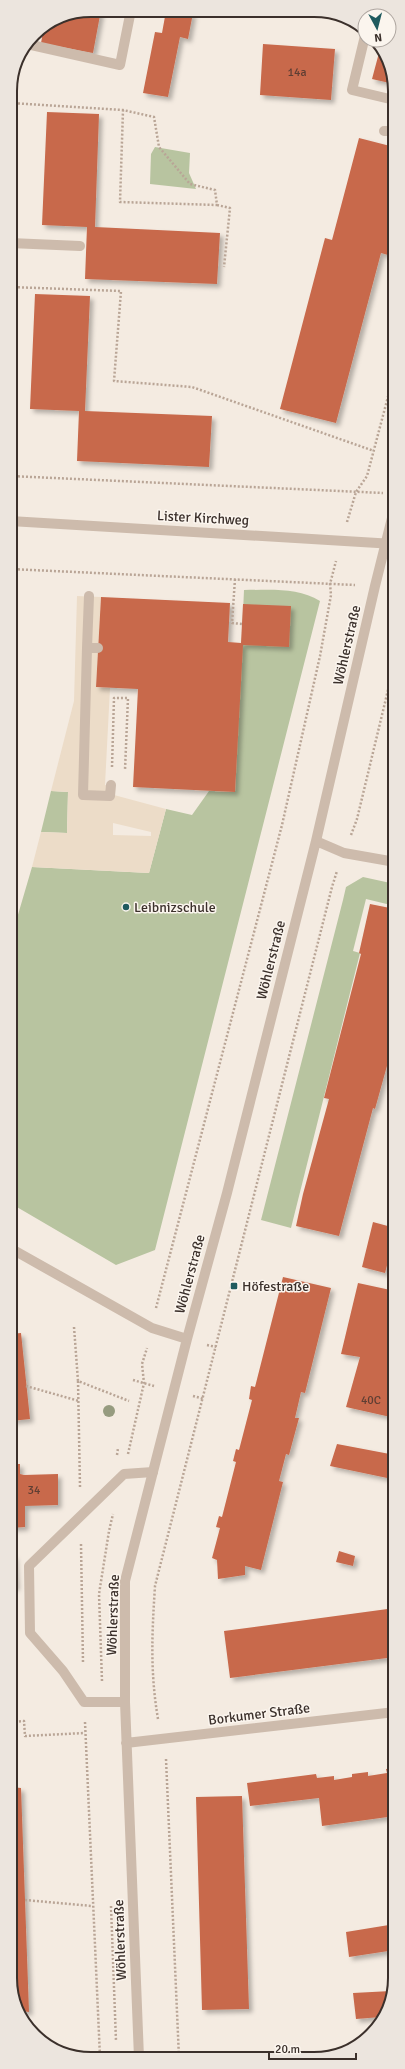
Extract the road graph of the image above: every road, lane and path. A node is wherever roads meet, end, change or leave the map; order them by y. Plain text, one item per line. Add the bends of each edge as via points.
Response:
1 (130, 17) edge
2 (33, 45) edge
3 (362, 48) edge
4 (388, 99) edge
5 (17, 103) edge
6 (124, 110) junction
7 (217, 204) junction
8 (17, 243) edge
9 (80, 246) dead end
10 (224, 267) dead end
11 (17, 287) edge
12 (388, 397) edge
13 (374, 451) junction
14 (17, 476) edge
15 (356, 492) junction
16 (387, 493) dead end
17 (17, 521) edge
18 (388, 544) edge
19 (388, 550) edge
20 (17, 569) edge
21 (235, 580) junction
22 (330, 584) junction
23 (375, 586) junction
24 (89, 596) dead end
25 (242, 624) dead end
26 (88, 648) junction
27 (98, 648) dead end
28 (388, 690) edge
29 (125, 777) dead end
30 (111, 785) joint
31 (316, 841) junction
32 (344, 853) junction
33 (388, 861) edge
34 (17, 1252) edge
35 (74, 1327) dead end
36 (152, 1328) junction
37 (187, 1339) junction
38 (78, 1380) junction
39 (26, 1386) dead end
40 (78, 1401) junction
41 (128, 1401) dead end
42 (153, 1472) junction
43 (124, 1474) junction
44 (80, 1515) junction
45 (84, 1702) junction
46 (125, 1702) junction
47 (388, 1713) edge
48 (17, 1722) edge
49 (85, 1733) junction
50 (162, 1739) junction
51 (126, 1743) junction
52 (25, 1900) dead end
53 (92, 1906) junction
54 (100, 2052) edge
55 (139, 2052) edge
56 (179, 2052) edge

1 - 2 street via 120,65
3 - 4 street via 352,90
5 - 6 path
6 - 7 path via 154,117 159,146 190,184 215,190
6 - 7 path via 120,202
7 - 10 path via 230,208
8 - 9 street
11 - 13 path via 121,291 114,382 192,387
12 - 13 path
13 - 15 path via 368,476
14 - 15 path
15 - 16 path
17 - 18 street, Lister Kirchweg
19 - 23 street, Wöhlerstraße
20 - 21 path
21 - 22 path
21 - 25 path via 232,623
22 - 23 path
22 - 36 path via 331,595 320,656 282,825
23 - 31 street, Wöhlerstraße
24 - 26 street
26 - 27 street
26 - 30 street via 82,795 110,796
28 - 32 path via 357,819
29 - 30 path via 128,698 114,698
31 - 32 street
31 - 37 street, Wöhlerstraße via 229,1185
32 - 33 street
32 - 50 path via 330,894 155,1586 151,1650 154,1697
34 - 36 street
35 - 38 path
36 - 37 street
36 - 43 path via 142,1364 144,1383
37 - 42 street, Wöhlerstraße
38 - 40 path
38 - 41 path
39 - 40 path
40 - 44 path
42 - 43 street
42 - 46 street, Wöhlerstraße via 126,1581
43 - 44 street
44 - 45 path
44 - 45 street via 29,1566 30,1633
45 - 46 street
45 - 49 path
46 - 51 street, Wöhlerstraße
47 - 50 street, Borkumer Straße
48 - 49 path via 24,1721 25,1736
49 - 53 path
50 - 51 street, Borkumer Straße
50 - 56 path via 167,1766
51 - 55 street, Wöhlerstraße
52 - 53 path
53 - 54 path

